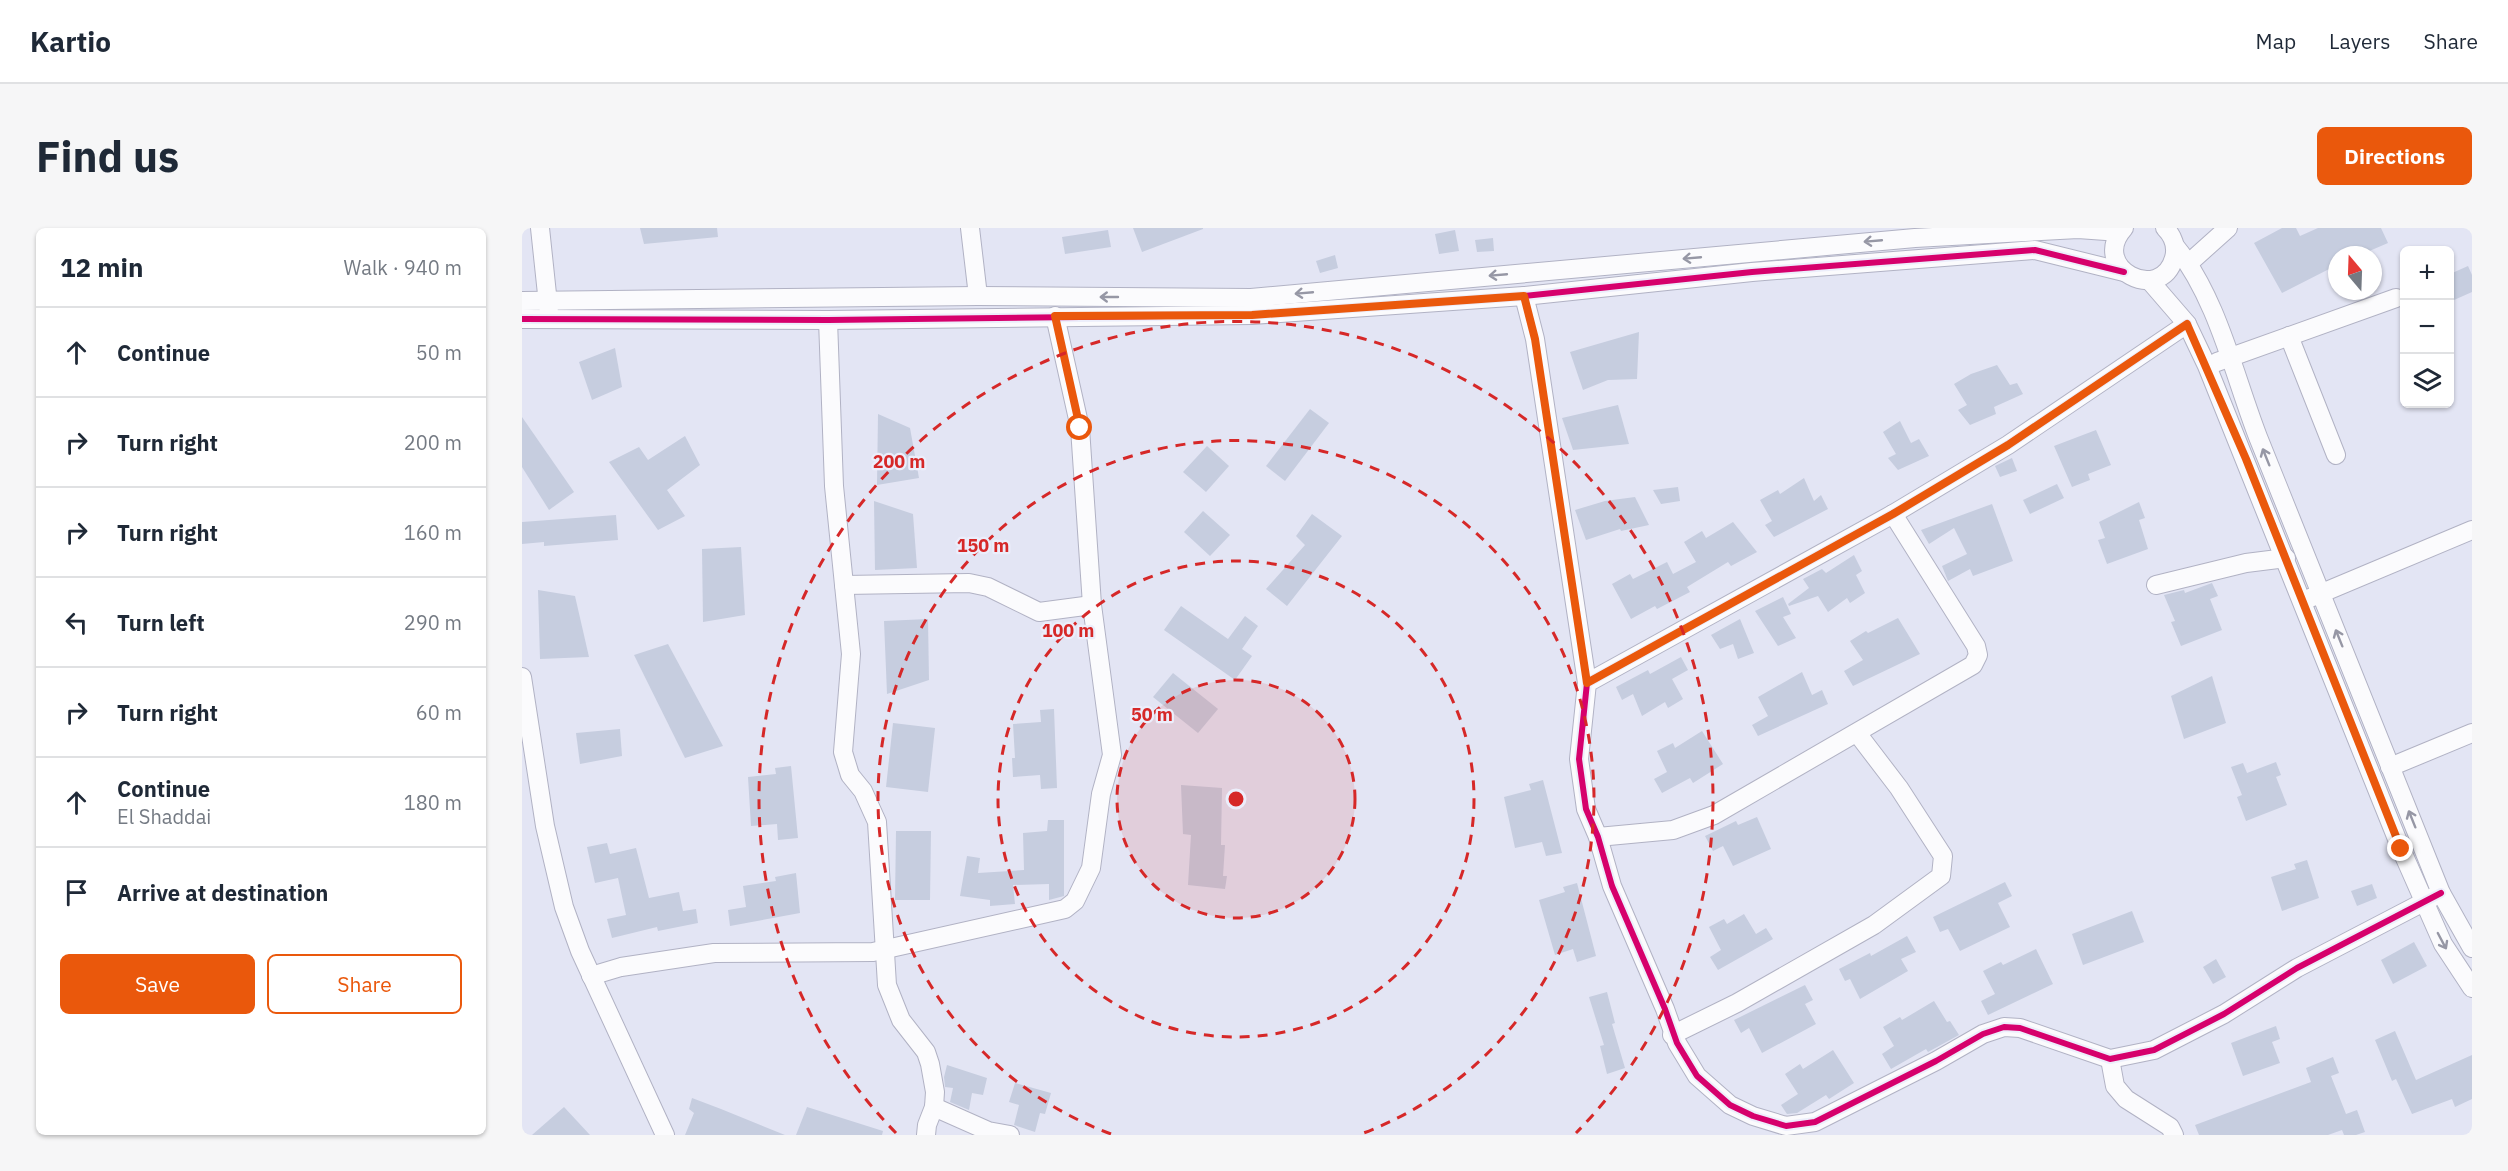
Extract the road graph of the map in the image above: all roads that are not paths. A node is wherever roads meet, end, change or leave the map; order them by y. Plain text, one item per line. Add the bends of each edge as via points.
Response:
1 (540, 228) edge
2 (970, 228) edge
3 (2165, 228) edge
4 (2228, 228) edge
5 (2122, 230) edge
6 (2175, 246) junction
7 (1750, 253) junction
8 (2189, 263) junction
9 (1752, 272) junction
10 (2124, 272) junction
11 (2150, 280) junction
12 (978, 296) junction
13 (1524, 296) junction
14 (2396, 298) dead end
15 (548, 300) junction
16 (522, 301) edge
17 (1252, 306) junction
18 (1055, 316) junction
19 (522, 319) edge
20 (549, 319) junction
21 (828, 320) junction
22 (2187, 324) junction
23 (2289, 336) junction
24 (2229, 358) junction
25 (2207, 366) junction
26 (2336, 454) dead end
27 (1893, 514) junction
28 (2472, 530) edge
29 (2286, 558) junction
30 (844, 585) junction
31 (2156, 585) dead end
32 (2321, 594) junction
33 (2302, 601) junction
34 (1092, 605) junction
35 (522, 678) edge
36 (1587, 683) junction
37 (1857, 733) junction
38 (2472, 733) edge
39 (2390, 767) junction
40 (1598, 837) junction
41 (2442, 893) junction
42 (2424, 902) junction
43 (2472, 948) edge
44 (884, 950) junction
45 (591, 976) junction
46 (2472, 988) edge
47 (1672, 1035) junction
48 (2110, 1059) junction
49 (934, 1107) junction
50 (988, 1133) edge
51 (665, 1135) edge
52 (926, 1135) edge
53 (1010, 1135) edge
54 (2174, 1135) edge

1 - 15 street
2 - 12 street
3 - 6 street
4 - 8 street
5 -> 7 street via 1915,237
5 - 10 street via 2114,249
6 - 8 street
6 - 11 street via 2175,255 2166,271
7 - 9 street
7 -> 17 street
8 - 24 street
9 - 10 street via 2035,250
9 - 13 street
10 - 11 street via 2131,278
11 - 22 street
12 - 15 street
17 -> 12 street
13 - 17 street
13 - 36 street via 1536,350
14 - 23 street
15 - 16 street
15 - 20 street
17 - 18 street
18 - 21 street
18 - 34 street via 1080,428
19 - 20 street
20 - 21 street
21 - 30 street via 834,486
22 - 25 street
22 - 27 street via 2008,445
23 - 24 street
23 - 26 street
24 - 25 street
32 -> 24 street
25 - 29 street
27 - 36 street
27 - 37 street via 1978,655 1974,665
28 - 32 street
29 - 31 street via 2246,563
29 - 33 street
30 - 34 street via 969,583 988,587 1039,612
30 - 44 street via 851,654 843,752 850,775 878,822
32 - 33 street
39 -> 32 street
33 - 42 street
34 - 44 street via 1112,755 1101,794 1091,868 1075,901 1065,909
35 - 45 street via 550,849 564,907
36 - 40 street via 1579,759 1586,809
37 - 40 street via 1714,815 1673,830
37 - 47 street via 1943,856 1941,876 1874,925
38 - 39 street
41 -> 39 street
40 - 47 street via 1607,872 1665,1009
41 - 42 street
41 - 43 street
42 -> 46 street via 2443,944
42 - 48 street via 2306,963 2224,1014 2154,1050
44 - 45 street via 714,953 621,967
44 - 49 street via 887,985 894,1005 930,1064
45 - 51 street
47 - 48 street via 1697,1076 1730,1105 1786,1126 1815,1122 1983,1034 2004,1027 2020,1028
48 - 54 street via 2115,1086 2126,1099 2170,1127
49 - 50 street
49 - 52 street
50 - 53 street

